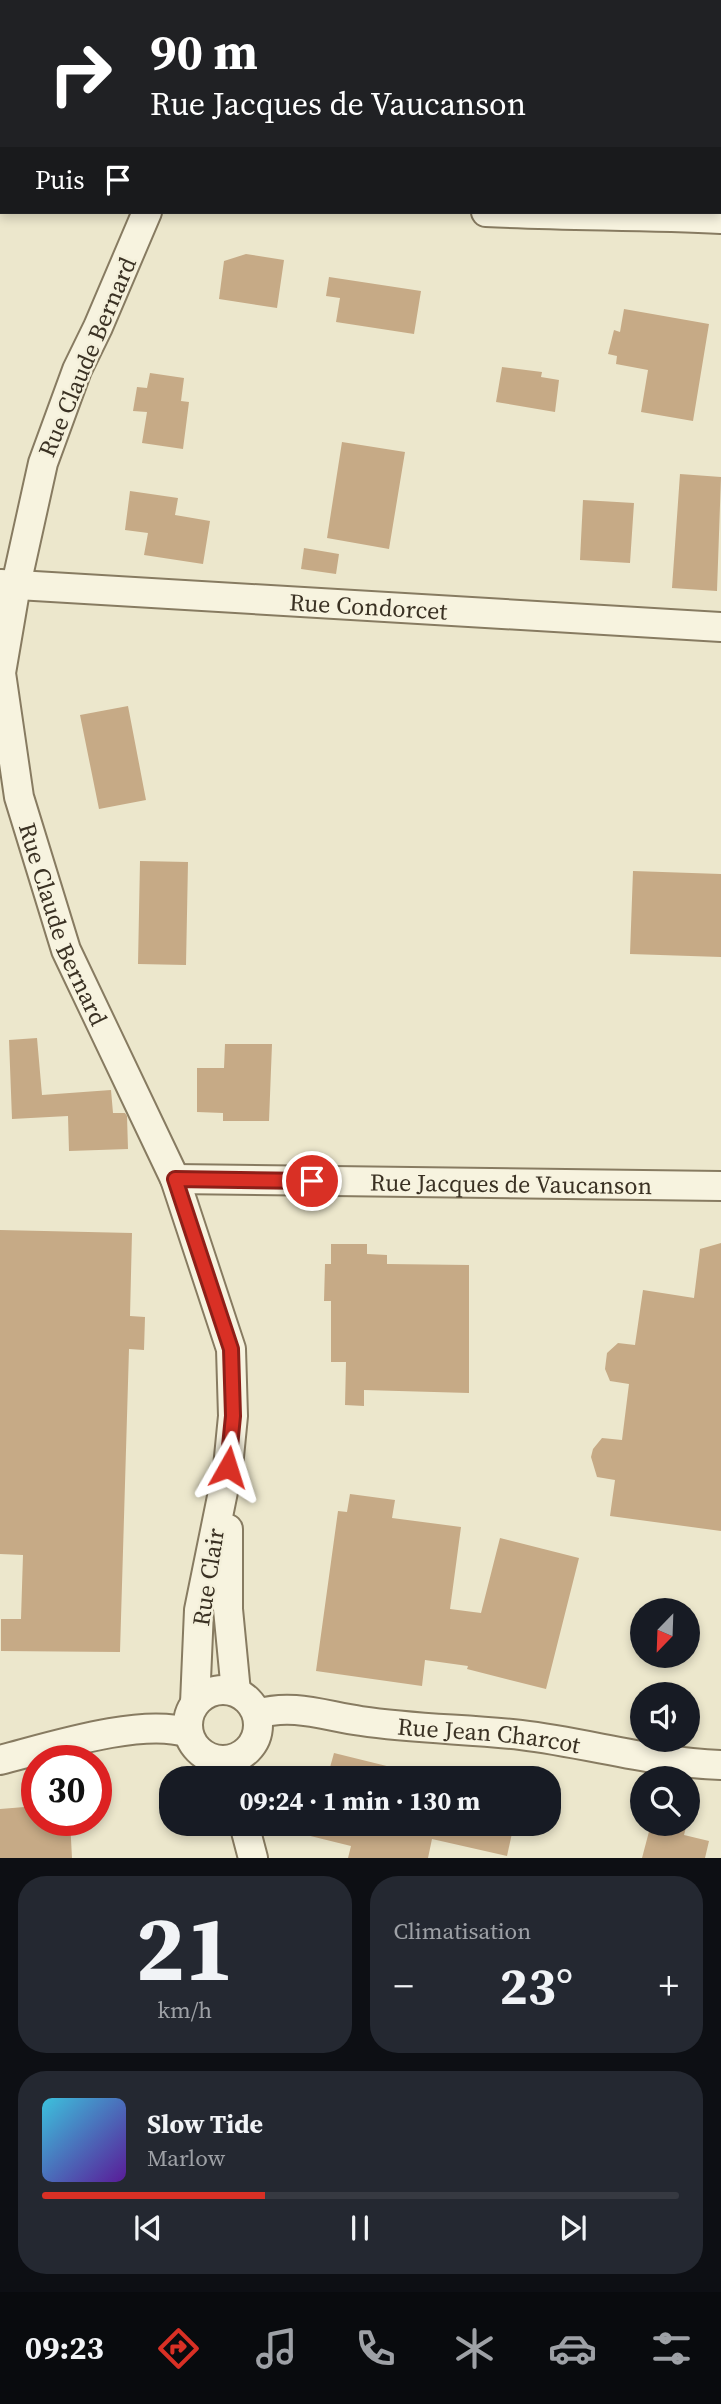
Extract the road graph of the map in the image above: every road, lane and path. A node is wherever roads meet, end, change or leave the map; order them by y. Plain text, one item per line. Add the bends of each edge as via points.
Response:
1 (146, 214) edge
2 (519, 214) edge
3 (721, 219) edge
4 (8, 584) edge
5 (721, 626) edge
6 (175, 1179) junction
7 (721, 1186) edge
8 (228, 1467) junction
9 (236, 1692) junction
10 (195, 1703) junction
11 (257, 1714) junction
12 (188, 1733) junction
13 (0, 1760) edge
14 (721, 1765) edge
15 (226, 1766) edge
16 (232, 1766) edge
17 (247, 1836) edge
18 (253, 1858) edge

1 - 4 street, Rue Claude Bernard via 77,370 43,463
2 - 3 street
4 - 5 street, Rue Condorcet
4 - 6 street, Rue Claude Bernard via 1,673 19,797 66,950
6 - 7 street, Rue Jacques de Vaucanson
6 - 8 street, Rue Claude Bernard via 231,1349 233,1416
8 - 9 street, Rue Clair via 228,1609
8 - 10 street, Rue Clair via 199,1610
9 - 10 street via 206,1693
9 - 11 street
10 - 12 street via 189,1712
11 - 14 street, Rue Jean Charcot via 298,1709
11 - 16 street via 256,1738
12 - 13 street via 150,1729 102,1734
12 - 15 street via 199,1751
17 - 18 street

